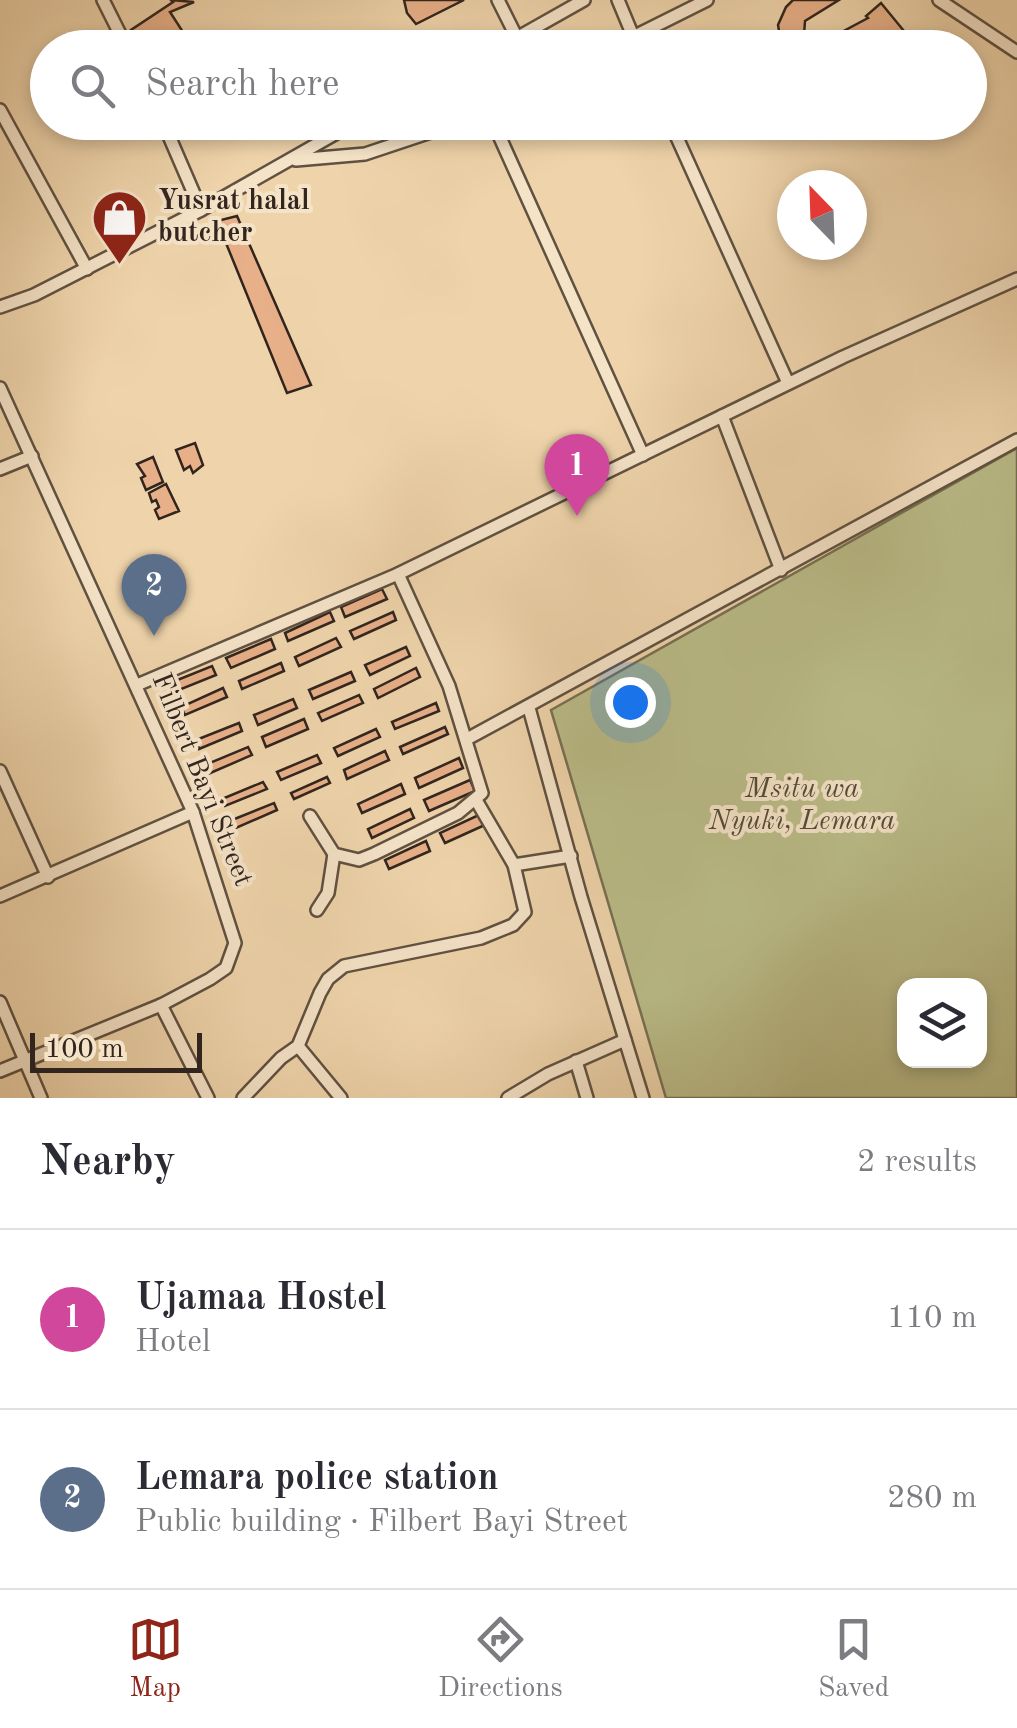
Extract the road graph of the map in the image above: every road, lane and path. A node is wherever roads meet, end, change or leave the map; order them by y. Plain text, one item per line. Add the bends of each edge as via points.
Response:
1 (103, 0) edge
2 (498, 0) edge
3 (584, 0) edge
4 (618, 0) edge
5 (707, 0) edge
6 (939, 0) edge
7 (118, 30) edge
8 (513, 30) edge
9 (531, 30) edge
10 (631, 30) edge
11 (656, 30) edge
12 (984, 30) edge
13 (987, 32) edge
14 (1017, 52) edge
15 (0, 110) edge
16 (171, 140) edge
17 (324, 140) edge
18 (407, 140) edge
19 (500, 140) edge
20 (678, 140) edge
21 (288, 160) junction
22 (201, 210) junction
23 (87, 269) junction
24 (1017, 279) edge
25 (0, 308) edge
26 (788, 384) junction
27 (0, 388) edge
28 (722, 416) junction
29 (1017, 440) edge
30 (644, 454) junction
31 (32, 456) junction
32 (0, 470) edge
33 (781, 570) junction
34 (398, 574) junction
35 (137, 685) junction
36 (529, 708) junction
37 (467, 739) junction
38 (0, 771) edge
39 (476, 800) junction
40 (193, 812) junction
41 (310, 816) dead end
42 (334, 854) junction
43 (572, 856) junction
44 (514, 865) junction
45 (48, 877) junction
46 (0, 896) edge
47 (317, 910) dead end
48 (0, 1002) edge
49 (161, 1005) junction
50 (625, 1040) junction
51 (298, 1046) junction
52 (576, 1060) junction
53 (25, 1062) junction
54 (0, 1071) edge
55 (255, 1086) junction
56 (41, 1098) edge
57 (208, 1098) edge
58 (242, 1098) edge
59 (264, 1098) edge
60 (341, 1098) edge
61 (508, 1098) edge
62 (587, 1098) edge
63 (643, 1098) edge

1 - 7 street
2 - 8 street
3 - 9 street
4 - 10 street
5 - 11 street
6 - 12 street
13 - 14 street
15 - 23 street
16 - 22 street
17 - 21 street
18 - 21 street via 365,154
19 - 30 street
20 - 26 street
21 - 22 street
22 - 23 street
23 - 25 street
24 - 26 street
26 - 28 street
27 - 31 street, Filbert Bayi Street
28 - 30 street
28 - 33 street
29 - 33 street
30 - 34 street
31 - 32 street
31 - 35 street, Filbert Bayi Street
33 - 36 street
34 - 35 street
34 - 37 street
35 - 40 street, Filbert Bayi Street
36 - 37 street
36 - 43 street
37 - 39 street via 482,784
38 - 45 street
39 - 42 street via 374,854 358,860
39 - 44 street
40 - 45 street
40 - 49 street, Filbert Bayi Street via 235,943 218,975
41 - 42 street
42 - 47 street via 328,893
43 - 44 street
43 - 50 street
44 - 51 street via 525,912 513,925 481,938 344,966 328,978
45 - 46 street
48 - 53 street
49 - 53 street, Filbert Bayi Street
49 - 57 street
50 - 52 street
50 - 63 street
51 - 55 street
51 - 60 street
52 - 61 street
52 - 62 street
53 - 54 street, Filbert Bayi Street
53 - 56 street
55 - 58 street
55 - 59 street

